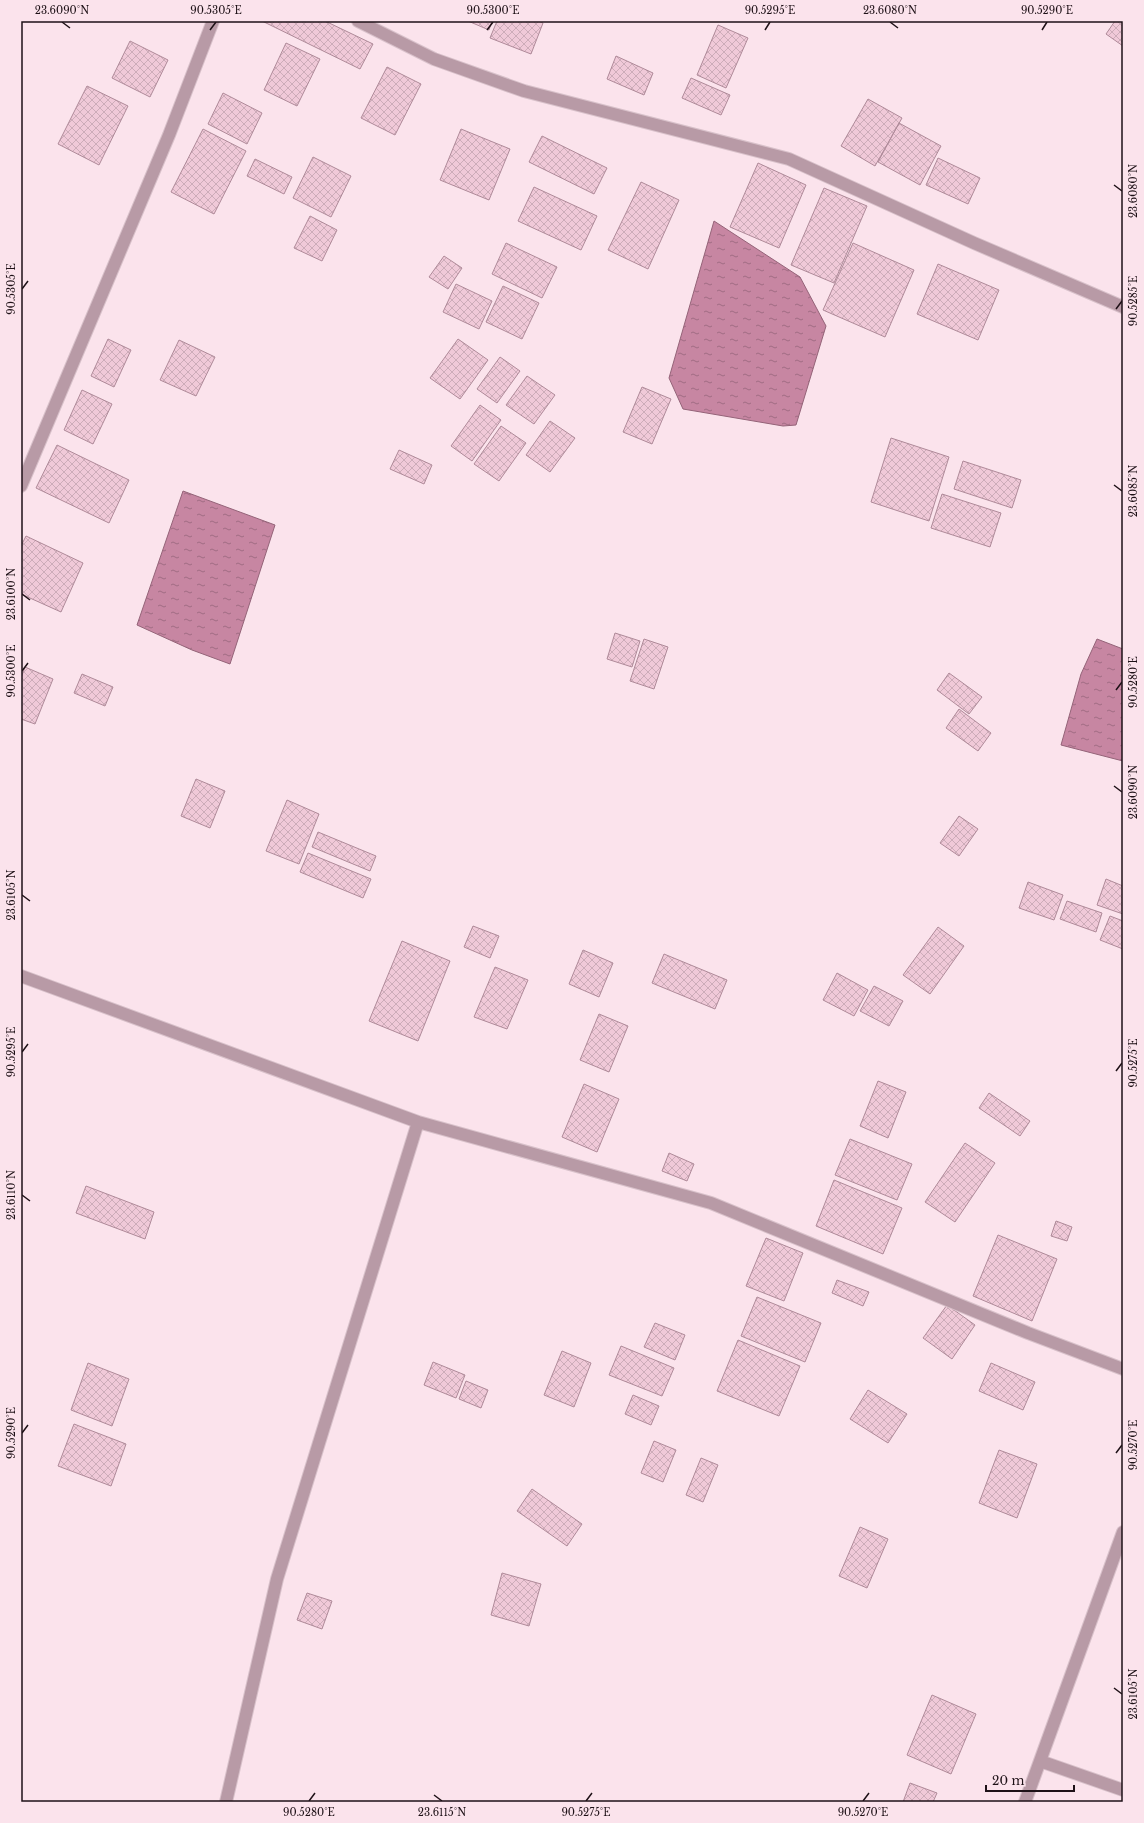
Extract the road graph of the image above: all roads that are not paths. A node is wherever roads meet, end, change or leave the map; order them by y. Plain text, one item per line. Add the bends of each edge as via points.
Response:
1 (213, 21) edge
2 (358, 21) edge
3 (1123, 307) edge
4 (21, 486) edge
5 (21, 976) edge
6 (418, 1122) junction
7 (1123, 1369) edge
8 (1123, 1532) edge
9 (1040, 1761) junction
10 (1123, 1790) edge
11 (226, 1802) edge
12 (1025, 1802) edge

1 - 4 street via 170,135
2 - 3 street via 434,59 524,91 789,159
5 - 6 street
6 - 7 street via 711,1202 1028,1333
6 - 11 street via 277,1579
8 - 9 street
9 - 10 street
9 - 12 street

